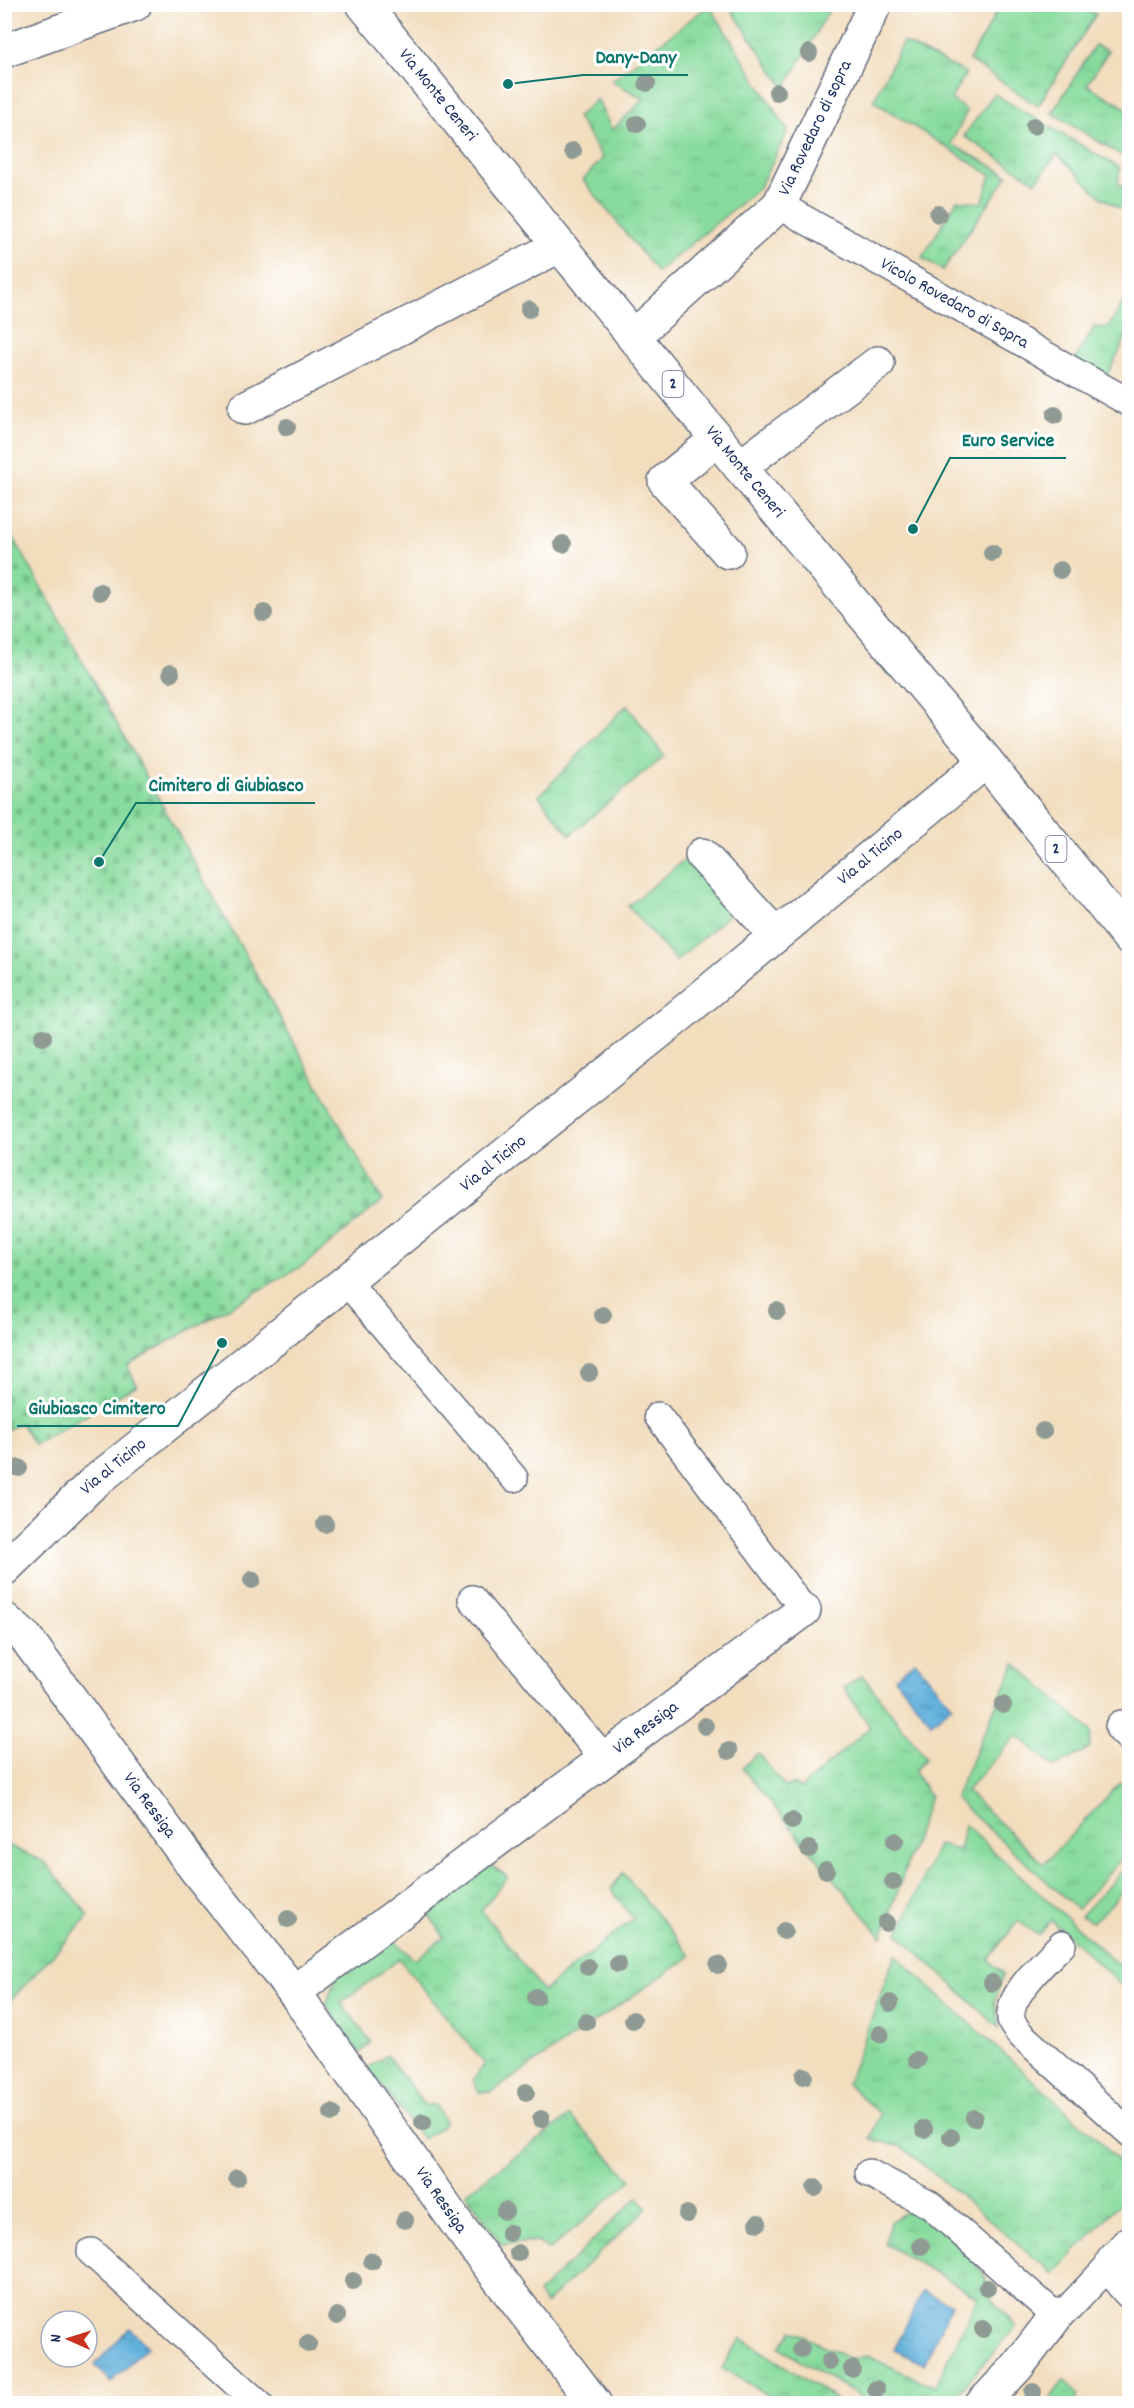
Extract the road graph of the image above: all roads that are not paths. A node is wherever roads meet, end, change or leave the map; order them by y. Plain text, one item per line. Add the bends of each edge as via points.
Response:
1 (135, 4) edge
2 (363, 4) edge
3 (875, 4) edge
4 (4, 51) edge
5 (779, 205) junction
6 (559, 246) junction
7 (633, 337) junction
8 (878, 363) dead end
9 (1130, 403) edge
10 (244, 408) dead end
11 (717, 439) junction
12 (740, 467) junction
13 (728, 552) dead end
14 (986, 761) junction
15 (702, 855) dead end
16 (776, 935) junction
17 (1130, 939) edge
18 (346, 1281) junction
19 (658, 1416) dead end
20 (514, 1478) dead end
21 (4, 1569) edge
22 (472, 1599) dead end
23 (804, 1610) joint
24 (4, 1619) edge
25 (605, 1760) junction
26 (1062, 1944) dead end
27 (294, 1992) junction
28 (1130, 2133) edge
29 (869, 2173) dead end
30 (91, 2252) dead end
31 (1121, 2252) edge
32 (1130, 2292) edge
33 (1058, 2314) junction
34 (259, 2403) edge
35 (595, 2403) edge
36 (982, 2403) edge

1 - 4 street
2 - 6 street, Via Monte Ceneri / 2
3 - 5 street, Via Rovedaro di sopra
5 - 7 street, Via Rovedaro di sopra
5 - 9 lane, Vicolo Rovedaro di Sopra
6 - 7 street, Via Monte Ceneri / 2
6 - 10 street
7 - 11 street, Via Monte Ceneri / 2
8 - 12 street
11 - 12 street, Via Monte Ceneri / 2
11 - 13 street via 665,481
12 - 14 street, Via Monte Ceneri / 2
14 - 16 street, Via al Ticino
14 - 17 street, Via Monte Ceneri / 2
15 - 16 street
16 - 18 street, Via al Ticino
18 - 20 lane
18 - 21 street, Via al Ticino via 92,1484
19 - 23 lane, Via Ressiga
22 - 25 lane
23 - 25 street, Via Ressiga
24 - 27 street, Via Ressiga via 26,1638 197,1871
25 - 27 street, Via Ressiga
26 - 28 lane via 1016,1997 1011,2010 1012,2024
27 - 35 street, Via Ressiga via 460,2228
29 - 33 lane via 930,2205 1048,2310
30 - 34 lane
31 - 32 street via 1122,2283
31 - 33 lane
33 - 36 street via 1017,2367

